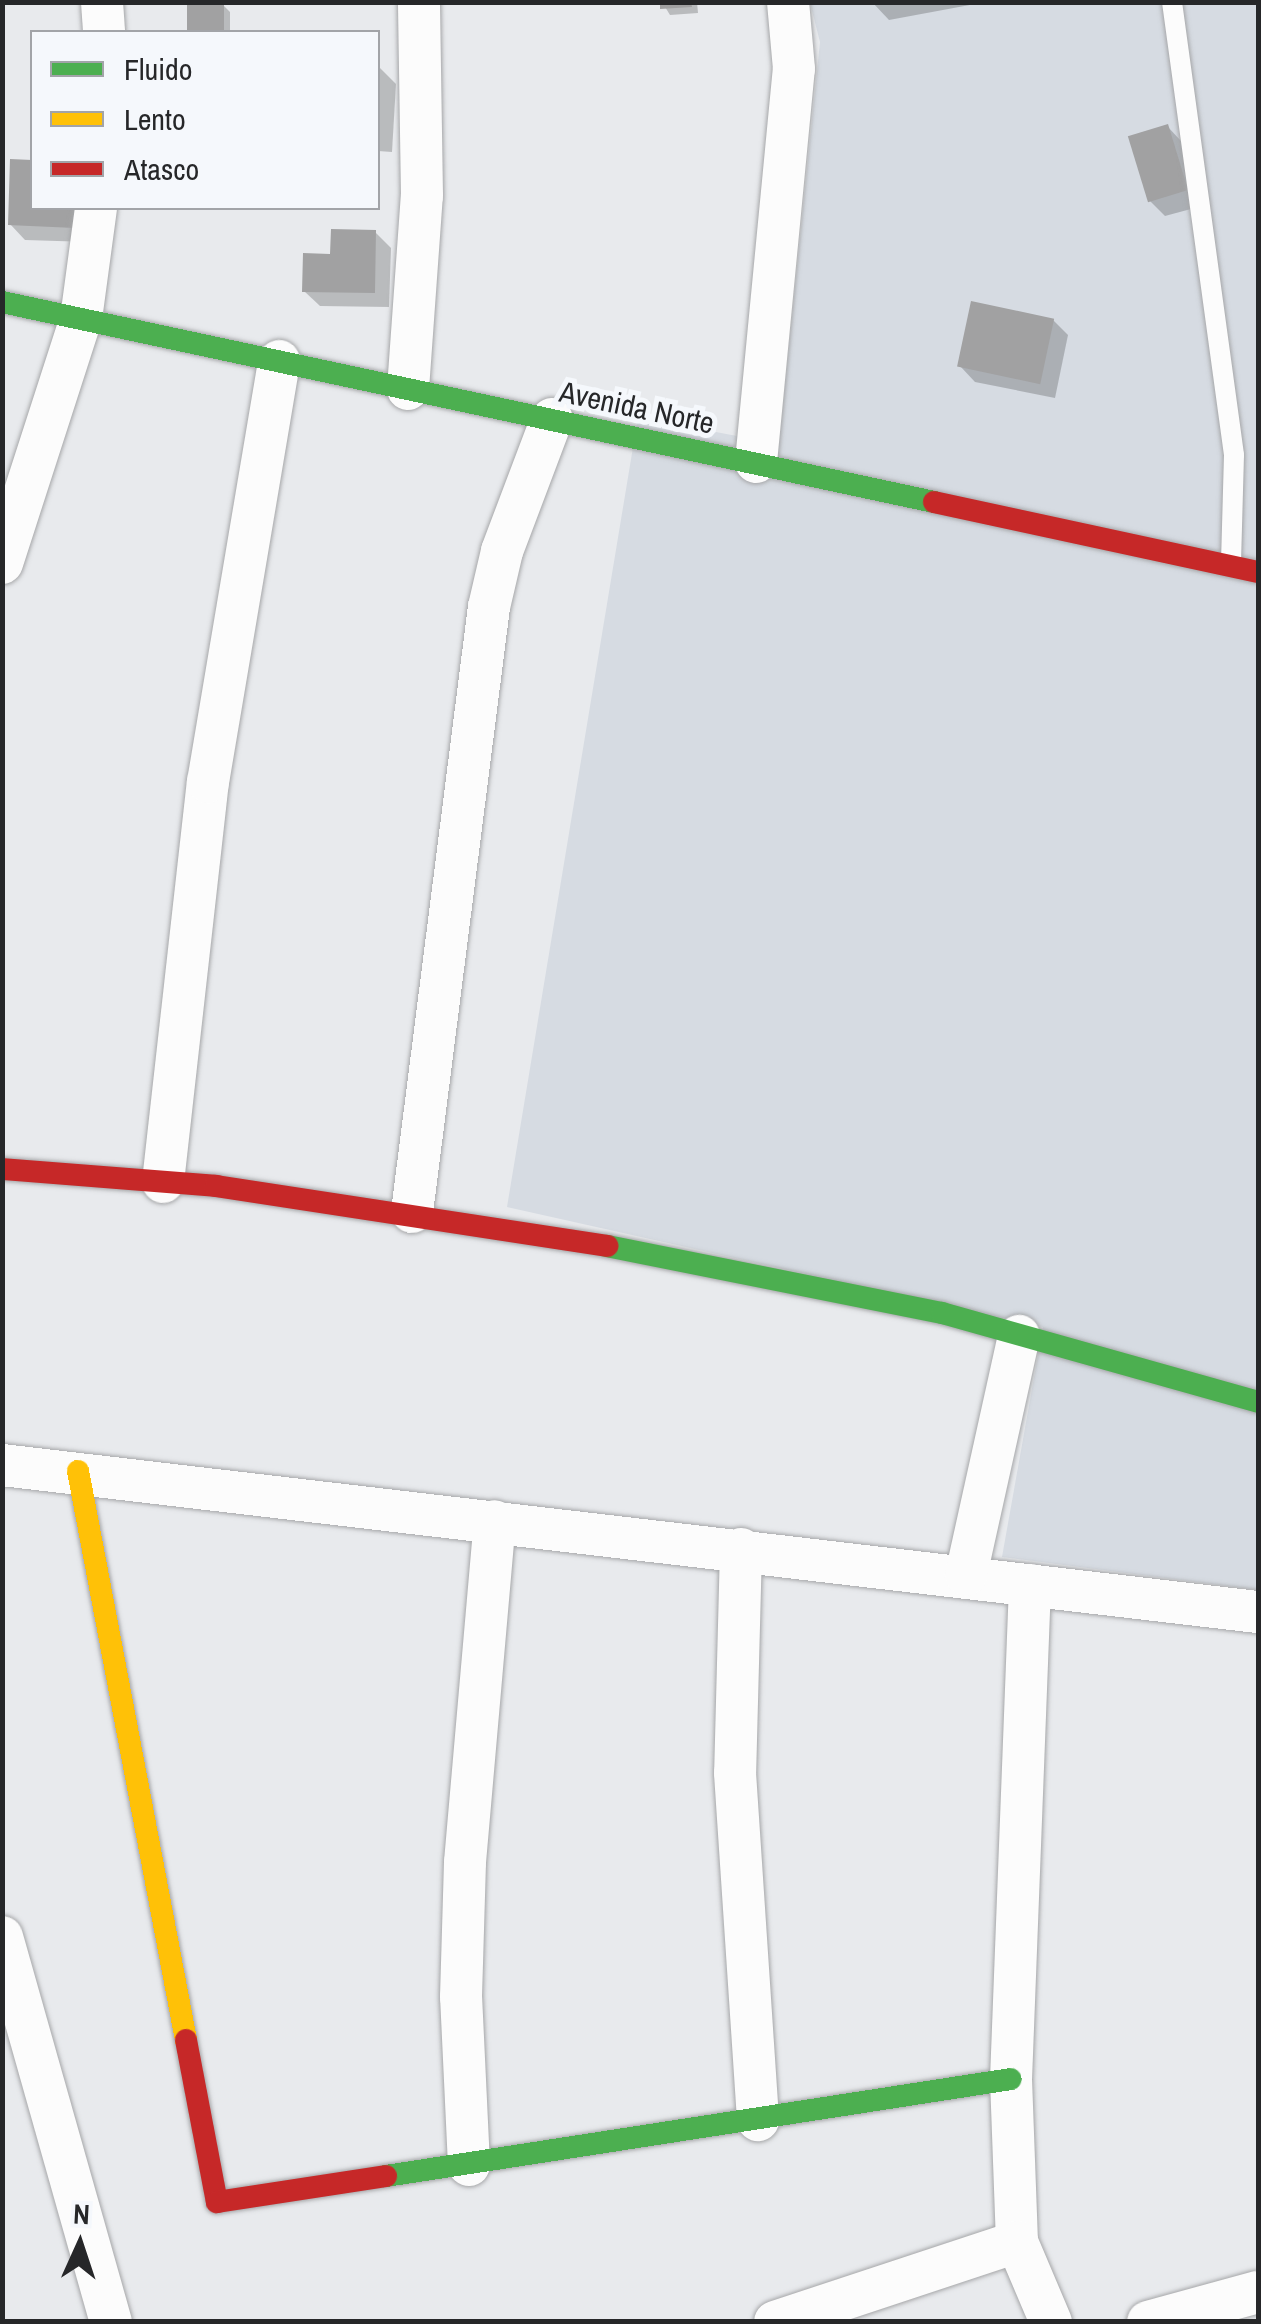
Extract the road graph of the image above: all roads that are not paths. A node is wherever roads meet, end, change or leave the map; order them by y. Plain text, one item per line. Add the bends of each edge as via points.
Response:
1 (102, 2) edge
2 (419, 2) edge
3 (788, 2) edge
4 (1172, 2) edge
5 (104, 30) edge
6 (96, 210) edge
7 (2, 302) edge
8 (81, 319) junction
9 (278, 361) junction
10 (408, 388) junction
11 (552, 420) junction
12 (756, 462) junction
13 (2, 564) edge
14 (1231, 566) junction
15 (1258, 572) edge
16 (2, 1169) edge
17 (163, 1182) junction
18 (412, 1212) junction
19 (1019, 1336) junction
20 (1258, 1402) edge
21 (2, 1464) edge
22 (78, 1471) junction
23 (495, 1522) junction
24 (740, 1549) junction
25 (966, 1576) junction
26 (1030, 1585) junction
27 (1258, 1612) edge
28 (2, 1937) edge
29 (1010, 2079) junction
30 (758, 2120) junction
31 (469, 2165) junction
32 (1017, 2242) junction
33 (1258, 2292) edge
34 (112, 2322) edge
35 (776, 2322) edge
36 (1052, 2322) edge
37 (1148, 2322) edge

1 - 5 street
2 - 10 street via 422,196
3 - 12 street via 794,69
4 - 14 lane via 1234,455
6 - 8 street
7 - 8 main road, Avenida Norte
8 - 9 main road, Avenida Norte
8 - 13 street
9 - 10 main road, Avenida Norte
9 - 17 street via 208,782
10 - 11 main road, Avenida Norte
11 - 12 main road, Avenida Norte
11 - 18 street via 489,608
12 - 14 main road, Avenida Norte
14 - 15 main road, Avenida Norte
16 - 17 main road
17 - 18 main road
18 - 19 main road via 694,1259
19 - 20 main road
19 - 25 street
21 - 22 street
22 - 23 street
22 - 31 main road via 217,2202
23 - 24 street
23 - 31 street via 465,1862
24 - 25 street
24 - 30 street via 735,1772
25 - 26 street
26 - 27 street
26 - 29 street
28 - 34 street
29 - 30 main road
29 - 32 street
30 - 31 main road
32 - 35 street
32 - 36 street
33 - 37 street

